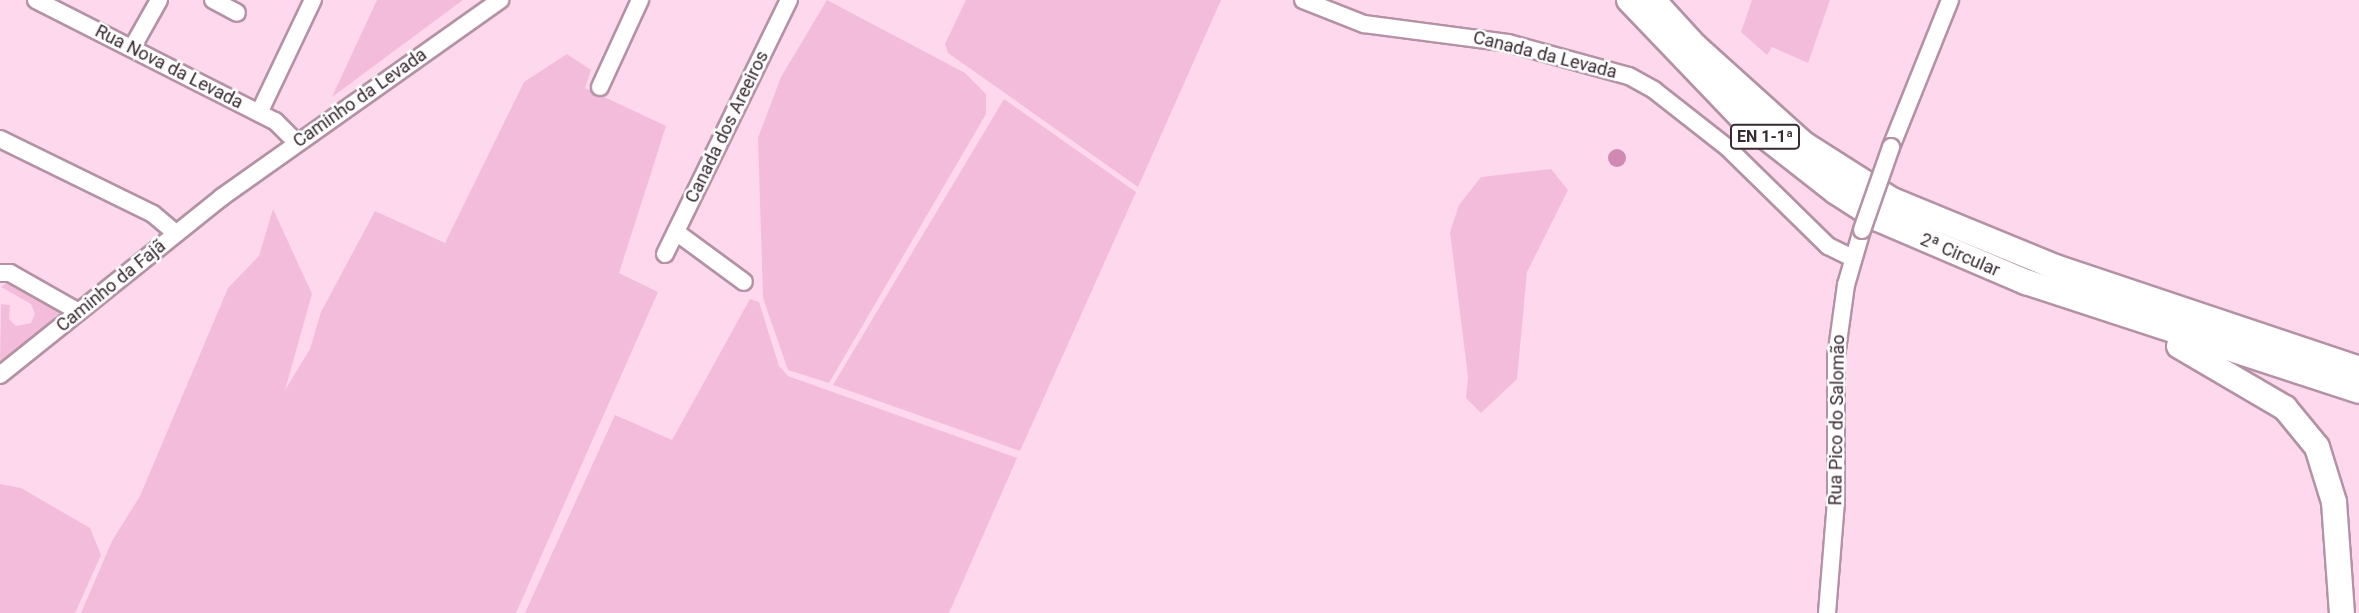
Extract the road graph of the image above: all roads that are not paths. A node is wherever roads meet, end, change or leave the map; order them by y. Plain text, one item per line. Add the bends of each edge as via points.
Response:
1 (36, 0) edge
2 (159, 0) edge
3 (213, 0) edge
4 (313, 0) edge
5 (500, 0) edge
6 (640, 0) edge
7 (789, 0) edge
8 (1303, 0) edge
9 (1629, 0) edge
10 (1653, 0) edge
11 (1950, 0) edge
12 (237, 13) dead end
13 (132, 48) junction
14 (600, 87) dead end
15 (259, 113) junction
16 (0, 139) edge
17 (296, 142) junction
18 (222, 197) joint
19 (676, 232) junction
20 (176, 233) junction
21 (665, 254) dead end
22 (1852, 257) junction
23 (0, 273) edge
24 (2098, 280) junction
25 (744, 282) dead end
26 (2063, 295) junction
27 (79, 312) junction
28 (2359, 351) edge
29 (2359, 369) edge
30 (0, 375) edge
31 (2359, 391) edge
32 (2336, 533) junction
33 (2359, 593) edge
34 (1827, 613) edge
35 (2342, 613) edge

1 - 13 street, Rua Nova da Levada
2 - 13 street
3 - 12 street
4 - 15 street
5 - 17 street, Caminho da Levada
6 - 14 street
7 - 19 street, Canada dos Areeiros
8 - 22 street, Canada da Levada via 1364,24 1508,43 1629,76 1728,148 1828,246
9 - 26 highway, 2ª Circular / EN 1-1ª via 1743,119 1836,192 1927,242
10 - 24 highway, 2ª Circular / EN 1-1ª via 1753,100 1847,174 1950,227
11 - 22 street, Rua Pico do Salomão, bridge
13 - 15 street, Rua Nova da Levada
15 - 17 street, Rua Nova da Levada
16 - 20 street via 153,214
17 - 18 street, Caminho da Levada
18 - 20 street, Caminho da Fajã
19 - 21 street, Canada dos Areeiros
19 - 25 street
20 - 27 street, Caminho da Fajã
22 - 34 street, Rua Pico do Salomão via 1836,356 1836,500
23 - 27 street via 10,273
24 - 28 highway via 2128,283
24 - 29 highway, 2ª Circular / EN 1-1ª
26 - 31 highway, 2ª Circular / EN 1-1ª
26 - 32 highway via 2203,356 2285,408 2317,447 2327,472
27 - 30 street, Caminho da Fajã
32 - 33 highway
32 - 35 highway

